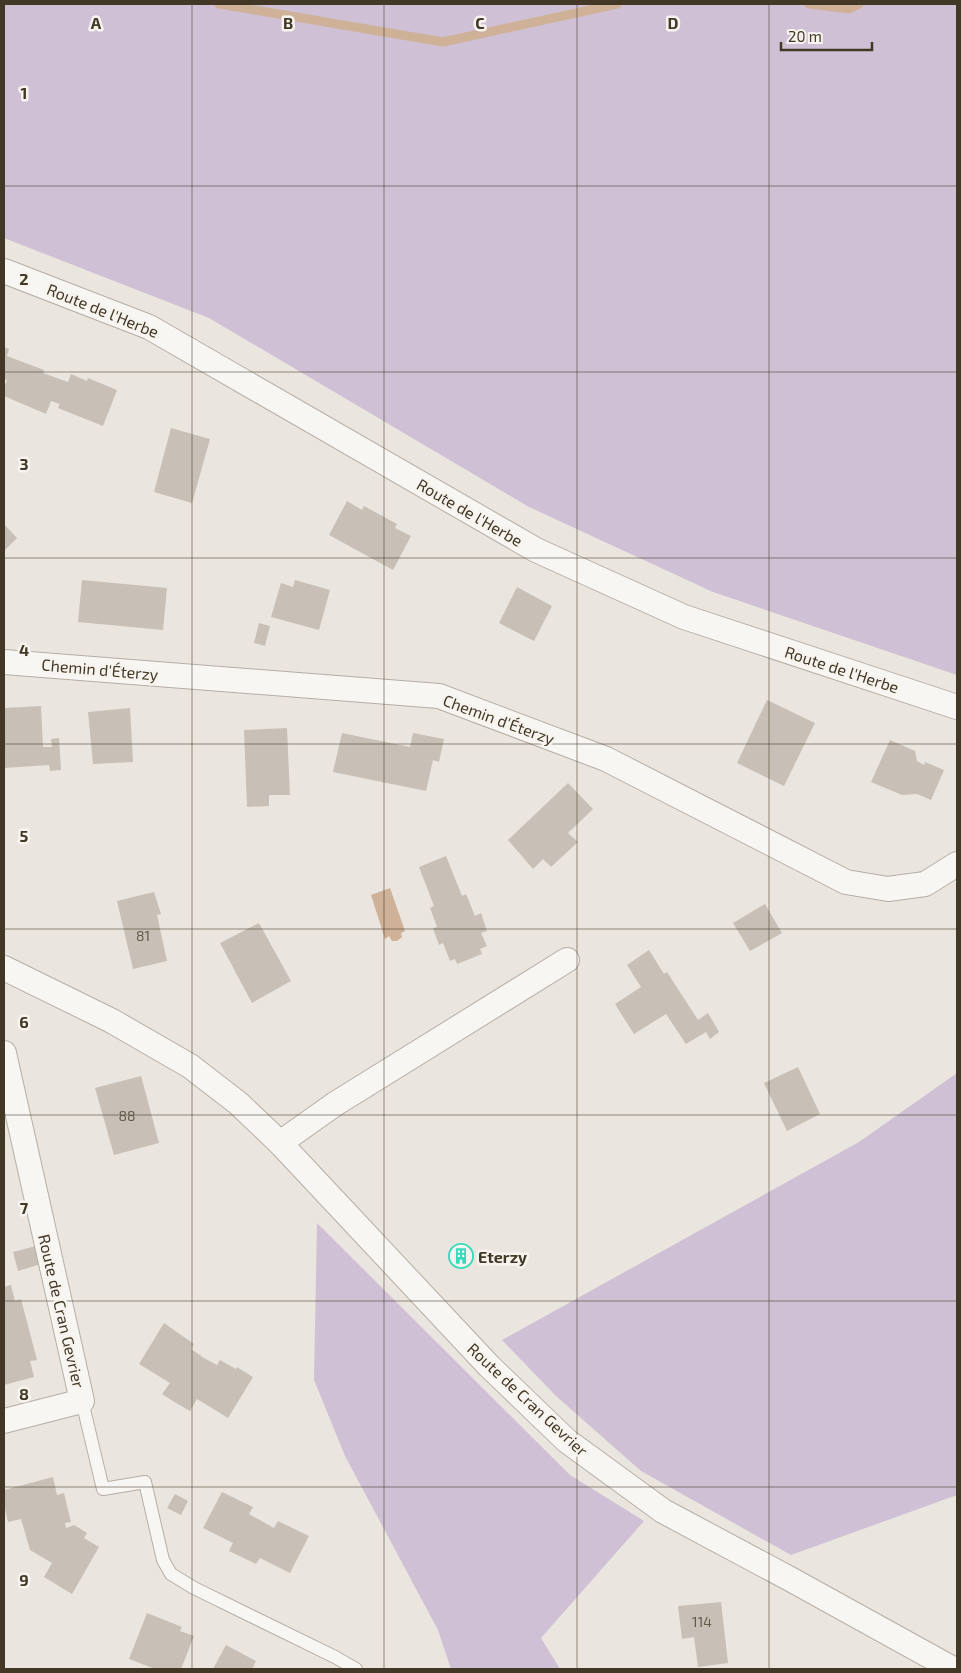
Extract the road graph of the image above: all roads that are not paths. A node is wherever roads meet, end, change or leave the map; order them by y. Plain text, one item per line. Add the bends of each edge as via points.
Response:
1 (4, 271) edge
2 (4, 662) edge
3 (957, 707) edge
4 (957, 864) edge
5 (567, 960) dead end
6 (6, 974) edge
7 (4, 1053) edge
8 (280, 1143) junction
9 (82, 1401) junction
10 (4, 1422) edge
11 (356, 1669) edge
12 (953, 1669) edge

1 - 3 street, Route de l'Herbe via 150,327 536,550 684,618
2 - 4 street, Chemin d'Éterzy via 438,696 606,759 846,882 888,889 926,884
5 - 8 street via 335,1104
6 - 8 street, Route de Cran Gevrier via 112,1020 190,1066 238,1103
7 - 9 street, Route de Cran Gevrier
8 - 12 street, Route de Cran Gevrier via 489,1366 567,1441 663,1511
9 - 10 street, Route de Cran Gevrier
9 - 11 lane via 103,1489 145,1482 163,1560 171,1574

